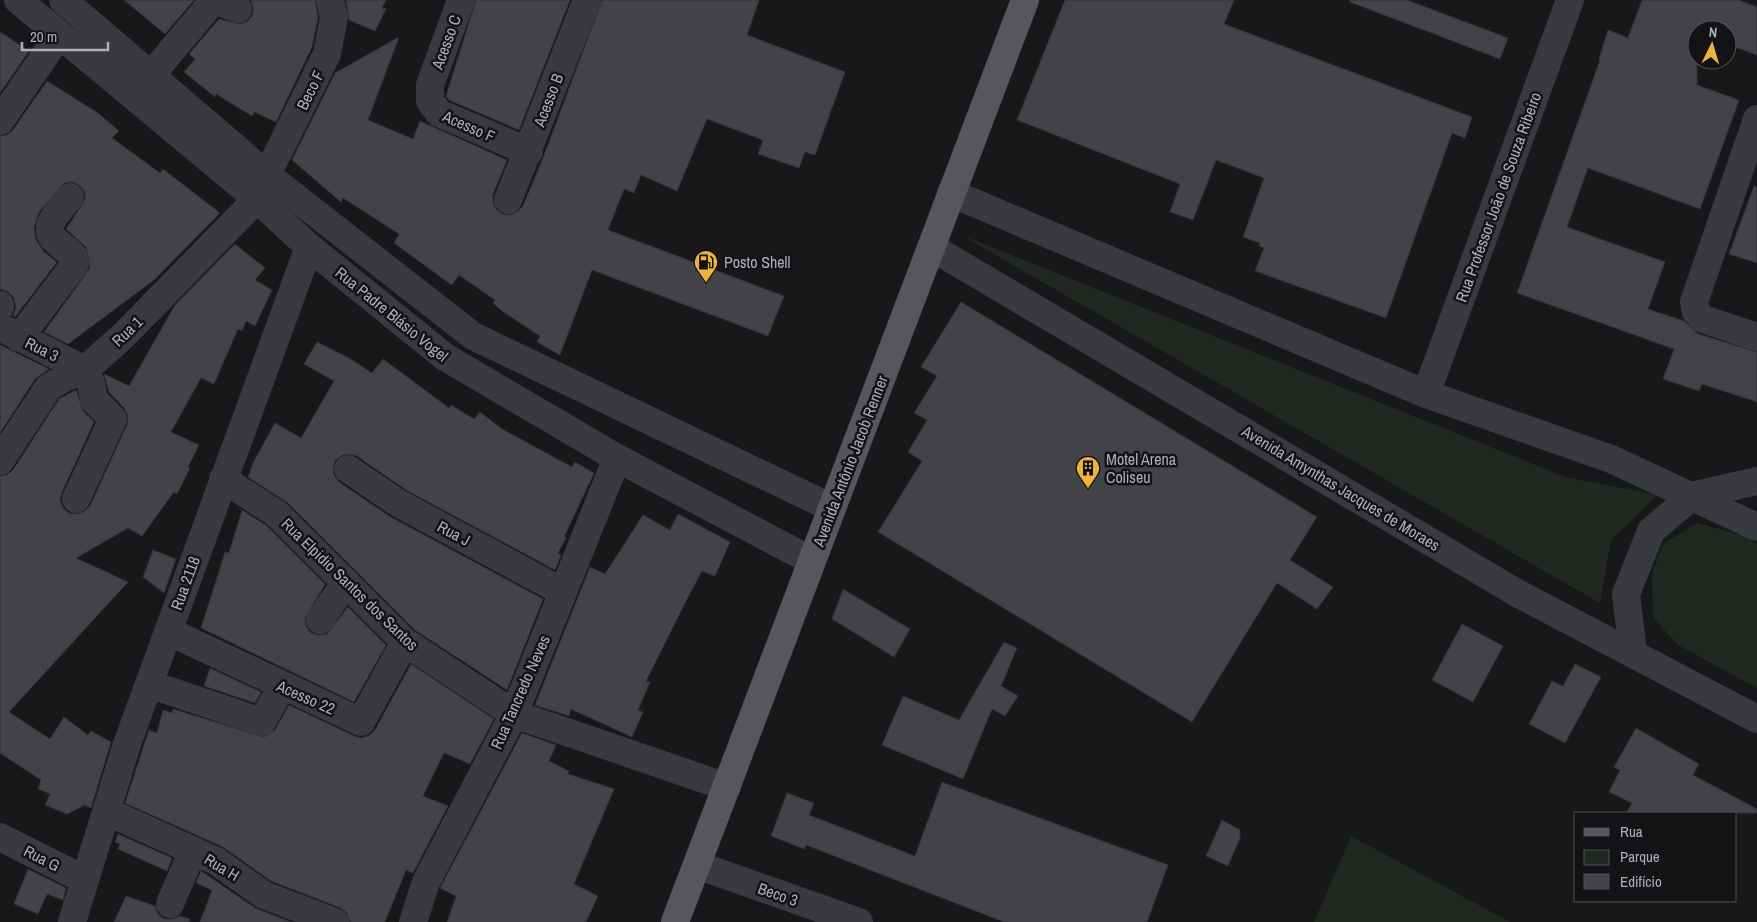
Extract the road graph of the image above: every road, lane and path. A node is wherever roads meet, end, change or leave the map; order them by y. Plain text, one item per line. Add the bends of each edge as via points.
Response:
1 (18, 0) edge
2 (63, 0) edge
3 (330, 0) edge
4 (461, 0) edge
5 (587, 0) edge
6 (1025, 0) edge
7 (1570, 0) edge
8 (238, 9) dead end
9 (59, 35) junction
10 (150, 74) junction
11 (430, 84) joint
12 (1757, 119) edge
13 (0, 121) edge
14 (529, 152) junction
15 (262, 187) junction
16 (951, 193) junction
17 (70, 197) dead end
18 (508, 200) dead end
19 (931, 246) junction
20 (309, 247) junction
21 (10, 332) edge
22 (1757, 337) edge
23 (85, 370) junction
24 (1426, 394) junction
25 (617, 458) junction
26 (0, 461) edge
27 (348, 469) dead end
28 (223, 479) junction
29 (1757, 481) edge
30 (1692, 496) junction
31 (76, 499) dead end
32 (832, 508) junction
33 (1757, 527) edge
34 (812, 561) junction
35 (346, 582) junction
36 (563, 592) junction
37 (320, 620) dead end
38 (168, 631) junction
39 (406, 642) junction
40 (1633, 652) junction
41 (149, 684) junction
42 (282, 686) junction
43 (514, 714) junction
44 (1757, 719) edge
45 (727, 787) junction
46 (108, 812) junction
47 (0, 836) edge
48 (193, 850) junction
49 (697, 865) junction
50 (85, 880) junction
51 (170, 904) dead end
52 (72, 922) edge
53 (335, 922) edge
54 (413, 922) edge
55 (675, 922) edge
56 (859, 922) edge

1 - 9 street, Rua Padre Blásio Vogel
2 - 10 street, Rua Padre Blásio Vogel
3 - 15 street, Beco F via 334,17 328,54
4 - 11 street, Acesso C
5 - 14 street, Acesso B
6 - 16 main road, Avenida Antônio Jacob Renner
7 - 24 street, Rua Professor João de Souza Ribeiro
8 - 10 street via 214,0
9 - 13 street
9 - 15 street, Rua Padre Blásio Vogel
10 - 15 street, Rua Padre Blásio Vogel
11 - 14 street, Acesso F via 430,101 439,113
12 - 22 street via 1694,302 1696,312 1703,319
14 - 18 street, Acesso B
15 - 20 street, Rua Padre Blásio Vogel
15 - 23 street, Rua 1 via 124,335
15 - 32 street, Rua Padre Blásio Vogel via 473,336
16 - 19 main road, Avenida Antônio Jacob Renner
16 - 24 street
17 - 21 street via 49,228 50,235 74,257 75,264
19 - 32 main road, Avenida Antônio Jacob Renner
19 - 40 street, Avenida Amynthas Jacques de Moraes via 1517,593
20 - 25 street, Rua Padre Blásio Vogel via 445,358
20 - 28 street, Rua 2118
21 - 23 street, Rua 3
23 - 26 street, Rua 1 via 48,388
23 - 31 street via 94,400 113,419
24 - 30 street via 1611,460
25 - 34 street, Rua Padre Blásio Vogel
25 - 36 street, Rua Tancredo Neves
27 - 36 street, Rua J via 398,503
28 - 35 street, Rua Elpidio Santos dos Santos via 277,514
28 - 38 street, Rua 2118
29 - 30 street
30 - 33 street
30 - 40 street via 1651,531 1626,594
32 - 34 main road, Avenida Antônio Jacob Renner
34 - 45 main road, Avenida Antônio Jacob Renner
35 - 37 street
35 - 39 street, Rua Elpidio Santos dos Santos
36 - 43 street, Rua Tancredo Neves
38 - 41 street, Rua 2118
38 - 42 street, Acesso 22
39 - 42 street, Acesso 22 via 361,722
39 - 43 street, Rua Elpidio Santos dos Santos
40 - 44 street, Avenida Amynthas Jacques de Moraes
41 - 42 street via 262,722
41 - 46 street, Rua 2118 via 127,744
43 - 45 street, Rua Elpidio Santos dos Santos
43 - 54 street, Rua Tancredo Neves via 426,882
45 - 49 main road, Avenida Antônio Jacob Renner
46 - 48 street, Rua H
46 - 50 street, Rua 2118
47 - 50 street, Rua G
48 - 51 street
48 - 53 street, Rua H via 216,861 264,895
49 - 55 main road, Avenida Antônio Jacob Renner
49 - 56 street, Beco 3
50 - 52 street, Rua 2118

